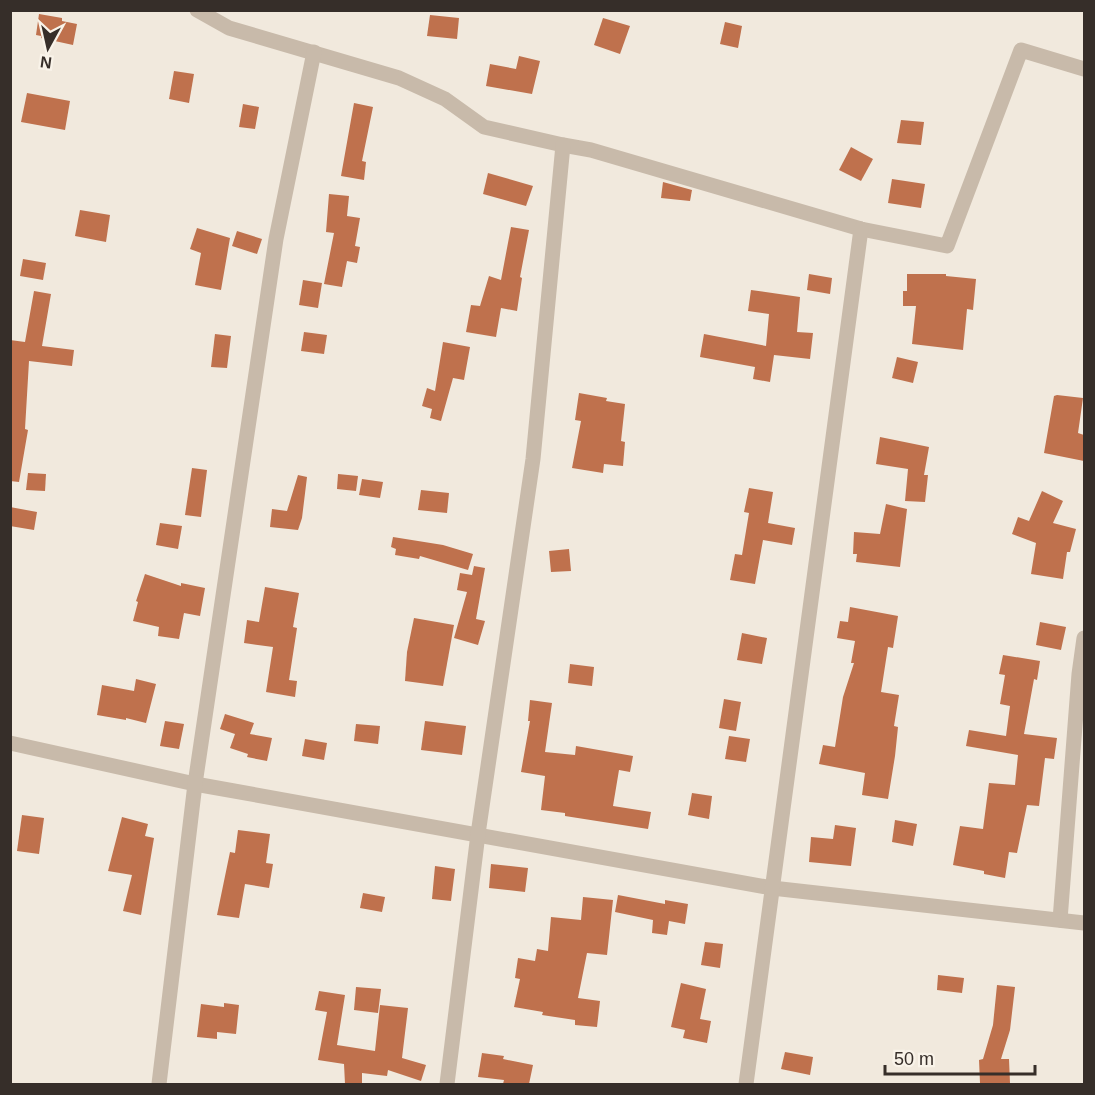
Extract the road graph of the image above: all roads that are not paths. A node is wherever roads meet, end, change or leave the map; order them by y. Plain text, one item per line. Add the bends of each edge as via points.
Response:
1 (197, 10) edge
2 (314, 52) junction
3 (1084, 69) edge
4 (563, 146) junction
5 (861, 229) junction
6 (1084, 638) edge
7 (10, 743) edge
8 (195, 784) junction
9 (478, 834) junction
10 (772, 888) junction
11 (1060, 921) junction
12 (1084, 923) edge
13 (159, 1084) edge
14 (447, 1084) edge
15 (746, 1084) edge

1 - 2 street via 229,28
2 - 4 street via 399,78 445,99 484,127
2 - 8 street via 276,239
3 - 5 street via 1022,50 947,246
4 - 5 street via 591,150
4 - 9 street via 533,459
5 - 10 street
6 - 11 street
7 - 8 street
8 - 9 street
8 - 13 street
9 - 10 street
9 - 14 street
10 - 11 street
10 - 15 street
11 - 12 street

